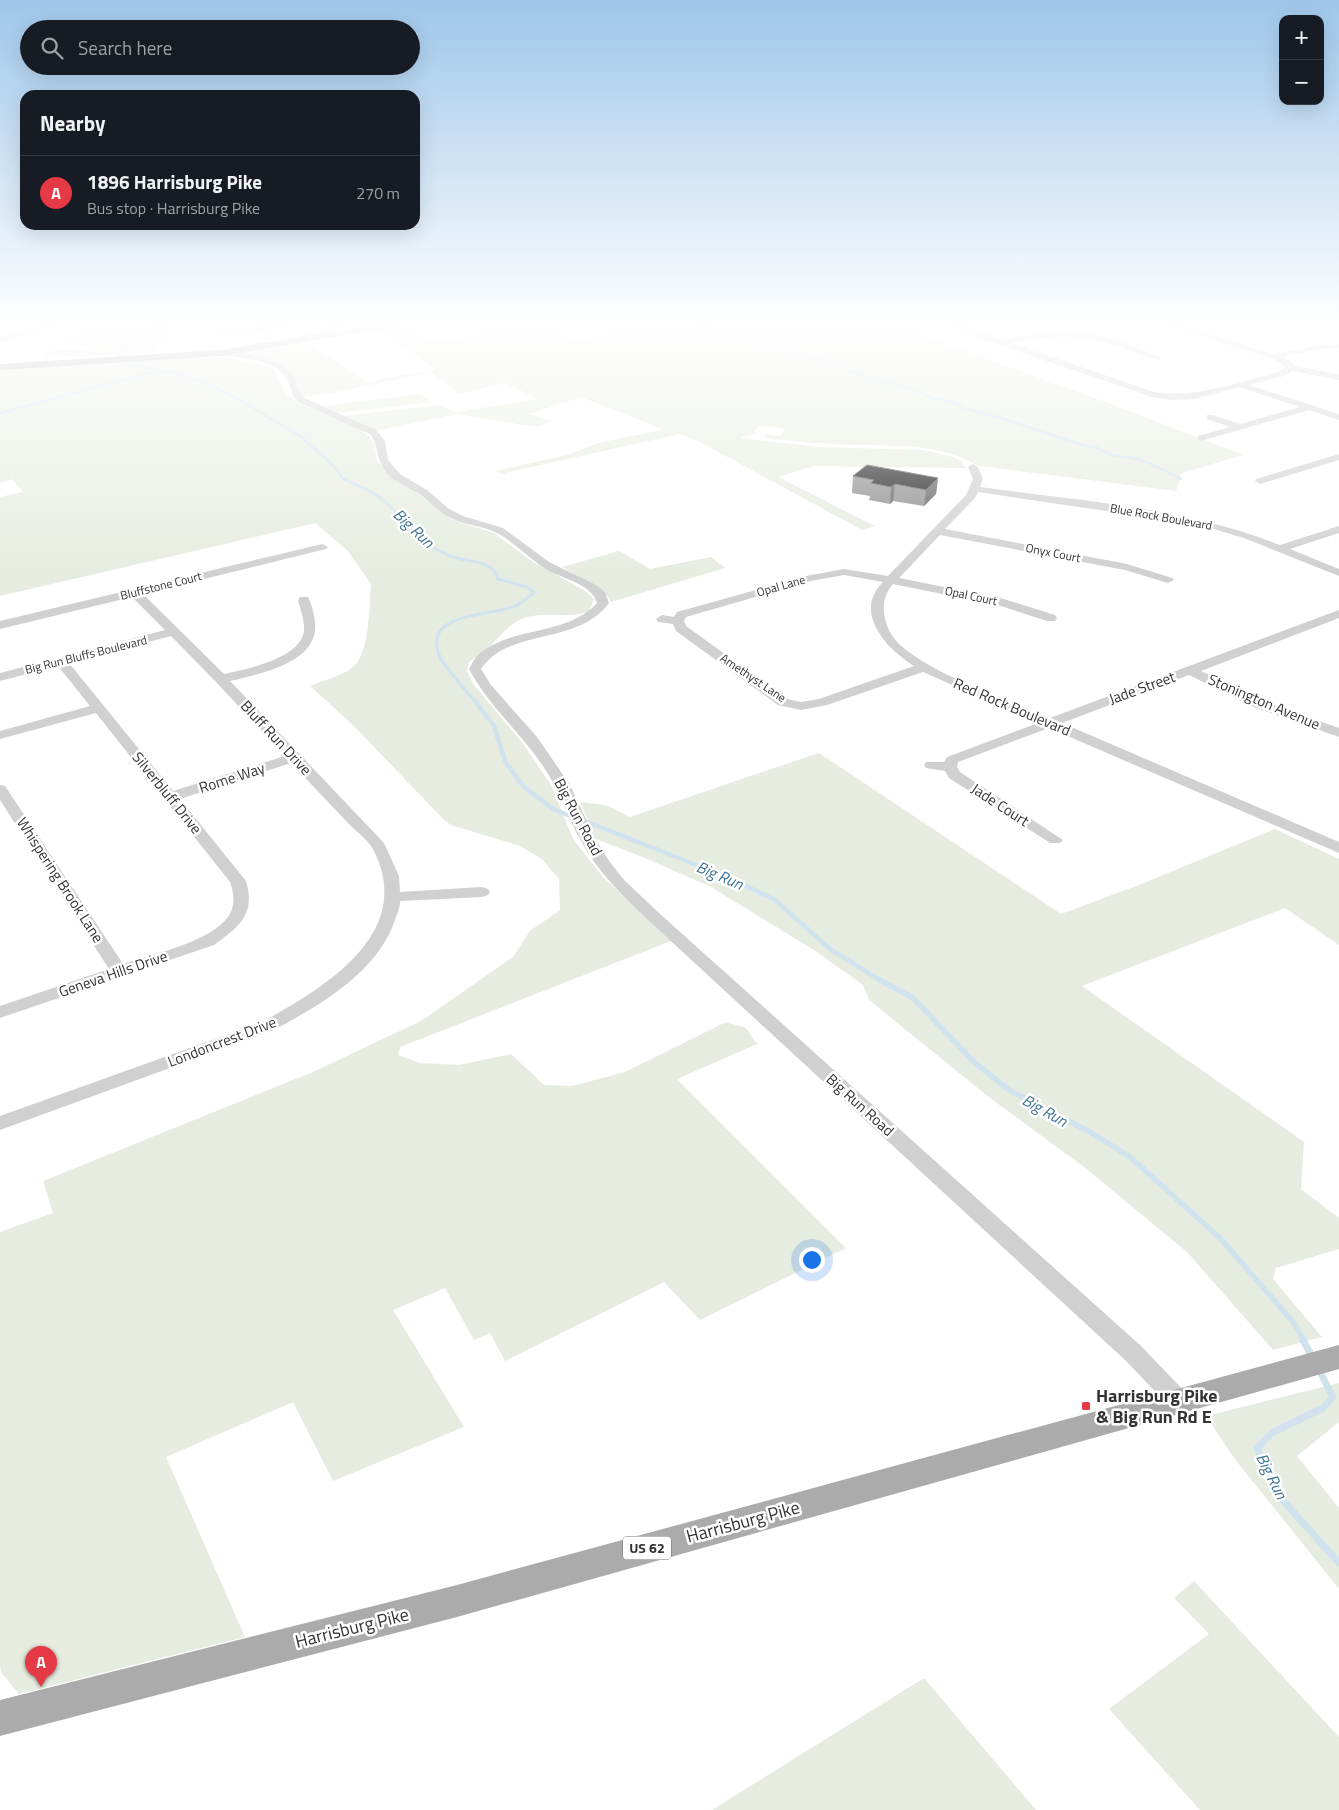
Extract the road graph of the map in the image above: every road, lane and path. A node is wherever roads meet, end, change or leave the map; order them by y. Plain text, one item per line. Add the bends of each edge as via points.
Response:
1 (320, 408) edge
2 (1305, 408) edge
3 (1314, 408) edge
4 (1210, 417) dead end
5 (1339, 417) edge
6 (1239, 427) junction
7 (1201, 438) dead end
8 (1339, 457) edge
9 (972, 467) dead end
10 (1260, 481) dead end
11 (975, 489) junction
12 (1339, 529) edge
13 (937, 531) junction
14 (322, 547) dead end
15 (1280, 549) junction
16 (1339, 573) edge
17 (889, 579) junction
18 (1168, 580) dead end
19 (135, 592) junction
20 (304, 600) dead end
21 (1339, 614) edge
22 (1051, 618) dead end
23 (662, 619) dead end
24 (678, 621) junction
25 (0, 625) edge
26 (173, 632) junction
27 (60, 662) junction
28 (924, 667) junction
29 (1189, 670) junction
30 (0, 676) edge
31 (221, 679) junction
32 (98, 708) junction
33 (1048, 722) junction
34 (1339, 732) edge
35 (0, 735) edge
36 (294, 758) junction
37 (931, 765) dead end
38 (950, 767) junction
39 (0, 789) edge
40 (170, 797) junction
41 (1055, 840) dead end
42 (1339, 848) edge
43 (482, 892) dead end
44 (393, 897) junction
45 (223, 930) joint
46 (120, 972) junction
47 (0, 1012) edge
48 (0, 1123) edge
49 (1339, 1357) edge
50 (1179, 1401) junction
51 (0, 1718) edge

1 - 50 street, Big Run Road via 373,432 380,441 383,460 390,471 445,511 499,530 540,560 601,594 602,603 592,615 493,651 480,659 475,669 485,687 532,740 563,785 588,840 603,863 618,883 653,916 1133,1353
2 - 6 street
3 - 5 street
4 - 6 street
6 - 7 street
8 - 10 street
9 - 11 street via 978,479
11 - 13 street, Red Rock Boulevard
11 - 15 street, Blue Rock Boulevard via 1175,517 1232,531
12 - 15 street
13 - 17 street, Red Rock Boulevard
13 - 18 street, Onyx Court via 1127,567
14 - 19 street, Bluffstone Court
15 - 16 street, Blue Rock Boulevard
17 - 22 street, Opal Court via 1004,603
17 - 24 street, Opal Lane via 844,572 826,574 681,616
17 - 28 street, Red Rock Boulevard via 876,602 877,617 894,645
19 - 25 street, Bluffstone Court
19 - 26 street, Bluff Run Drive
20 - 31 street via 310,632 301,649 269,666
21 - 29 street, Jade Street
23 - 24 street
24 - 28 street, Amethyst Lane via 680,628 799,710
26 - 27 street, Big Run Bluffs Boulevard
26 - 31 street, Bluff Run Drive
27 - 30 street, Big Run Bluffs Boulevard
27 - 32 street, Silverbluff Drive
28 - 33 street, Red Rock Boulevard
29 - 33 street, Jade Street
29 - 34 street, Stonington Avenue via 1262,705
31 - 36 street, Bluff Run Drive
32 - 35 street
32 - 40 street, Silverbluff Drive
33 - 38 street, Jade Street via 952,760
33 - 42 street, Red Rock Boulevard
36 - 40 street, Rome Way
36 - 44 street, Bluff Run Drive via 379,846 388,861
37 - 38 street
38 - 41 street, Jade Court via 954,776
39 - 46 street, Whispering Brook Lane
40 - 45 street, Silverbluff Drive via 238,881 243,894 241,907 235,919
43 - 44 street
44 - 48 street, Londoncrest Drive via 385,925 372,949 332,988 299,1010 268,1026
45 - 46 street, Geneva Hills Drive via 198,944
46 - 47 street, Geneva Hills Drive
49 - 50 main road, Harrisburg Pike / US 62
50 - 51 main road, Harrisburg Pike / US 62 via 458,1601

